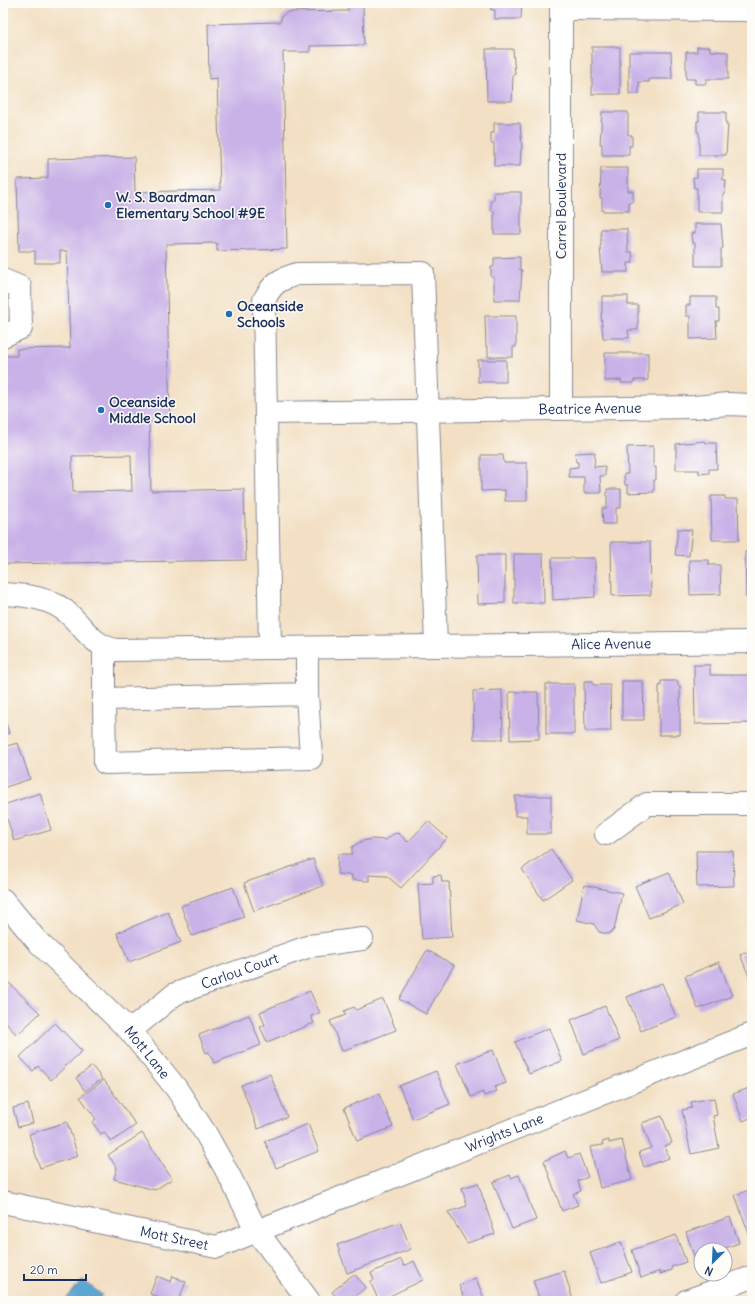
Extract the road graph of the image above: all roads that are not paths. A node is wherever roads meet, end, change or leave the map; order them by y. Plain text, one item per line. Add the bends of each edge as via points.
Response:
1 (561, 6) edge
2 (752, 10) edge
3 (3, 280) edge
4 (3, 336) edge
5 (752, 405) edge
6 (561, 408) junction
7 (428, 410) junction
8 (266, 413) junction
9 (3, 594) edge
10 (752, 642) edge
11 (436, 646) junction
12 (104, 648) junction
13 (270, 648) junction
14 (308, 648) junction
15 (307, 694) junction
16 (104, 699) junction
17 (752, 804) edge
18 (606, 834) dead end
19 (3, 900) edge
20 (362, 939) dead end
21 (130, 1030) junction
22 (752, 1034) edge
23 (3, 1202) edge
24 (256, 1230) junction
25 (752, 1277) edge
26 (309, 1301) edge
27 (686, 1301) edge

1 - 2 street
1 - 6 street, Carrel Boulevard
3 - 4 street via 20,287 21,328
5 - 6 street, Beatrice Avenue
6 - 7 street, Beatrice Avenue
7 - 8 street, Beatrice Avenue
7 - 8 street via 424,273 297,274 271,286 264,300
7 - 11 street
8 - 13 street
9 - 12 street via 37,598 55,604 69,614 93,641
10 - 11 street, Alice Avenue
11 - 14 street, Alice Avenue
12 - 13 street, Alice Avenue
12 - 16 street
13 - 14 street, Alice Avenue
14 - 15 street
15 - 16 street
15 - 16 street via 311,758 105,763
17 - 18 street via 647,804
19 - 21 street, Mott Lane via 37,941
20 - 21 street, Carlou Court via 310,946 175,994
21 - 24 street, Mott Lane via 176,1088 206,1134
22 - 24 street, Wrights Lane
23 - 24 street, Mott Street via 217,1247
24 - 26 street
25 - 27 street

